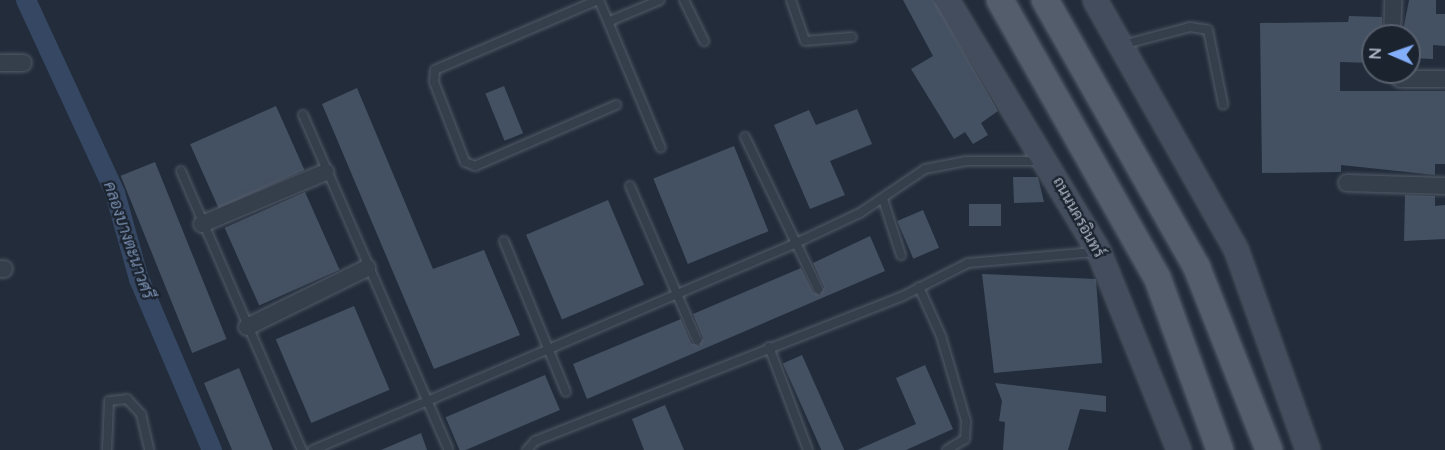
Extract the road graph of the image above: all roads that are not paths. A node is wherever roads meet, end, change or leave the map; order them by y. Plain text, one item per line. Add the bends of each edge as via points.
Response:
1 (599, 0) edge
2 (660, 0) edge
3 (684, 0) edge
4 (791, 0) edge
5 (947, 0) edge
6 (1000, 0) edge
7 (1046, 0) edge
8 (1095, 0) edge
9 (1393, 0) edge
10 (610, 21) junction
11 (1392, 24) edge
12 (852, 37) dead end
13 (704, 41) dead end
14 (1122, 45) junction
15 (0, 63) edge
16 (23, 63) dead end
17 (1421, 79) edge
18 (1445, 79) edge
19 (1223, 104) dead end
20 (616, 105) dead end
21 (303, 115) dead end
22 (745, 137) dead end
23 (661, 148) dead end
24 (1048, 161) junction
25 (181, 171) dead end
26 (326, 172) junction
27 (1347, 183) dead end
28 (630, 186) dead end
29 (1445, 186) edge
30 (883, 199) junction
31 (202, 224) junction
32 (504, 241) dead end
33 (794, 244) junction
34 (1099, 252) junction
35 (901, 255) dead end
36 (367, 268) junction
37 (919, 287) junction
38 (818, 289) dead end
39 (676, 296) junction
40 (248, 327) junction
41 (697, 339) dead end
42 (769, 347) junction
43 (547, 352) junction
44 (566, 392) dead end
45 (425, 403) junction
46 (448, 449) edge
47 (107, 450) edge
48 (149, 450) edge
49 (302, 450) edge
50 (313, 450) edge
51 (527, 450) edge
52 (808, 450) edge
53 (947, 450) edge
54 (1179, 450) edge
55 (1220, 450) edge
56 (1269, 450) edge
57 (1308, 450) edge

1 - 10 lane
1 - 20 lane via 435,70 434,82 465,162 474,166
2 - 10 lane
3 - 13 lane
4 - 12 lane via 805,41
5 - 24 main road, ถนนนครอินทร์
6 - 55 main road via 1156,277
7 - 56 main road via 1197,268
8 - 14 main road
9 - 11 street
10 - 23 lane
14 - 19 lane via 1190,27 1208,30
14 - 57 main road via 1236,249
15 - 16 street
17 - 18 street
21 - 26 lane
22 - 33 lane
24 - 30 lane via 942,162
24 - 34 main road, ถนนนครอินทร์
25 - 31 lane
26 - 31 street
26 - 36 lane
27 - 29 street
28 - 39 lane
30 - 33 lane
30 - 35 lane
31 - 40 lane
32 - 43 lane
33 - 38 lane
33 - 39 lane
34 - 37 lane via 968,263
34 - 54 main road, ถนนนครอินทร์
36 - 40 street
36 - 45 lane
37 - 42 lane
37 - 53 lane via 941,336 966,422 964,439
39 - 41 lane
39 - 43 lane
40 - 49 lane
42 - 51 lane via 535,441
42 - 52 lane
43 - 44 lane
43 - 45 lane
45 - 46 lane
45 - 50 lane
47 - 48 lane via 109,401 127,399 141,414

